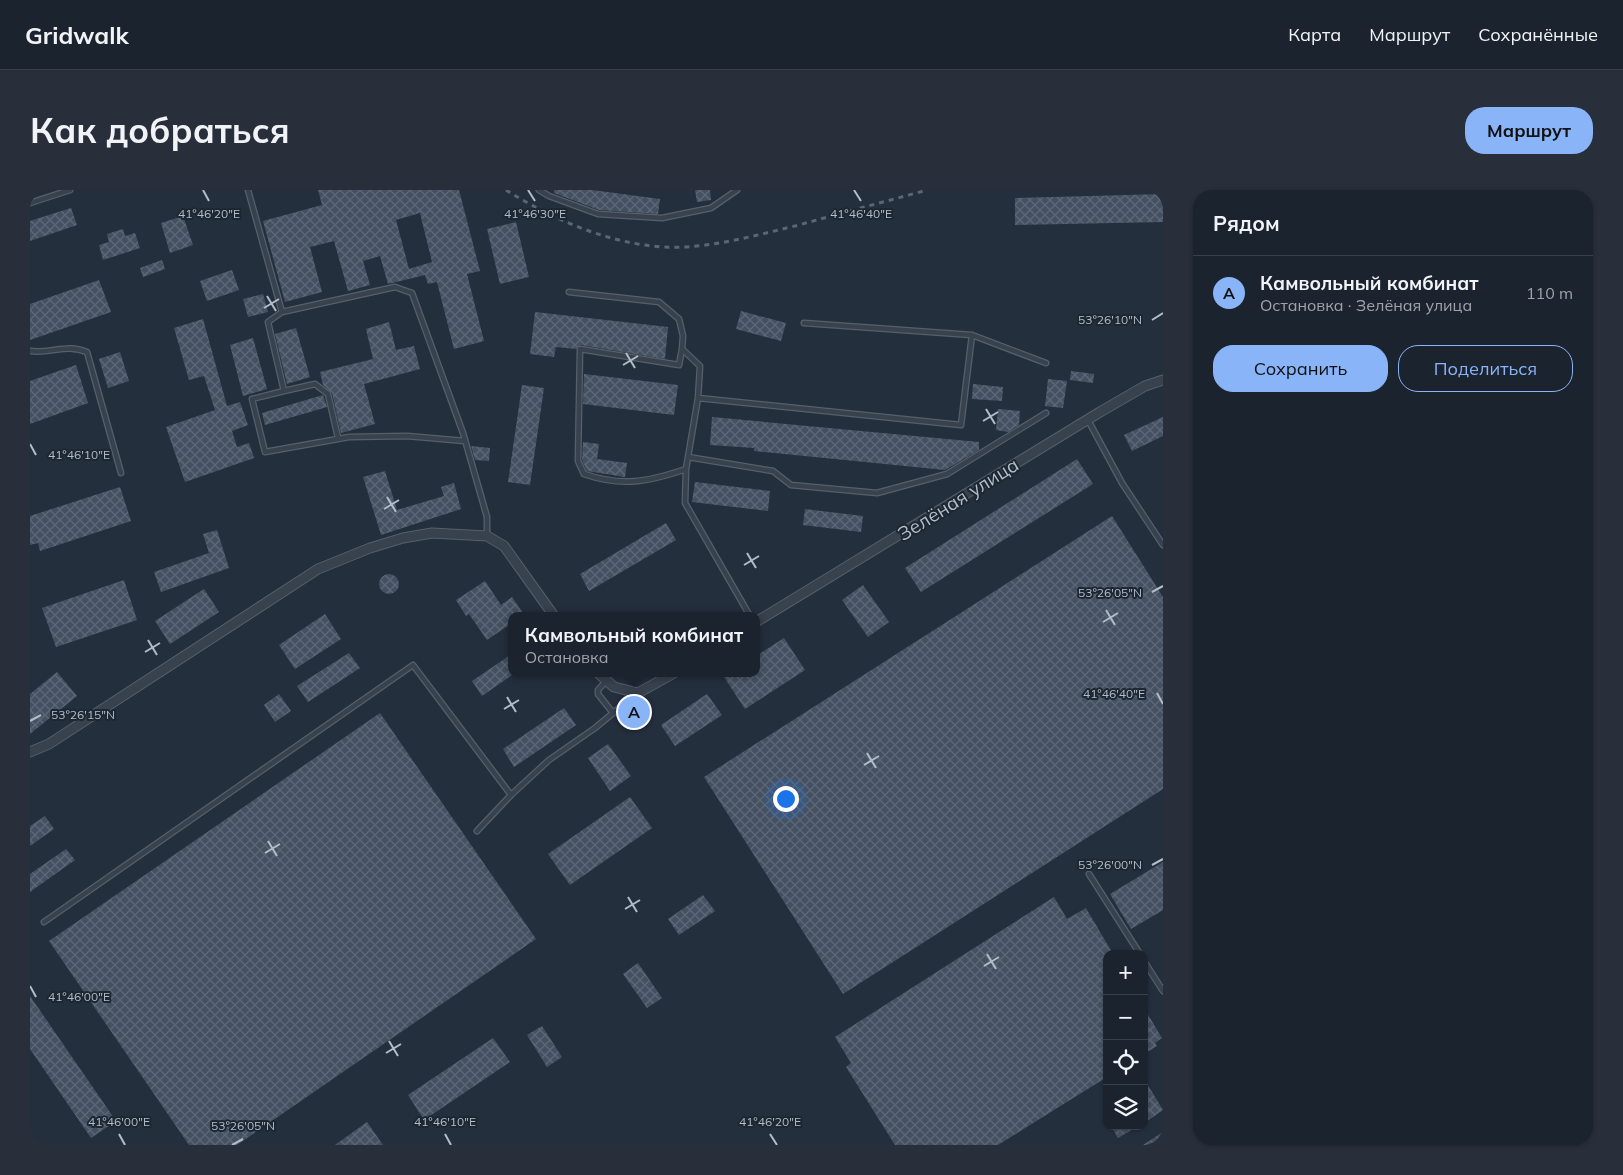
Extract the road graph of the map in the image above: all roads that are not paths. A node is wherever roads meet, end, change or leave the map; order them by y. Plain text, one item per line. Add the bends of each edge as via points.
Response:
1 (70, 190) edge
2 (248, 190) edge
3 (539, 190) edge
4 (737, 190) edge
5 (30, 203) edge
6 (569, 292) dead end
7 (282, 312) junction
8 (804, 323) dead end
9 (972, 335) junction
10 (682, 349) junction
11 (30, 351) edge
12 (1046, 363) dead end
13 (1163, 380) edge
14 (284, 391) junction
15 (698, 398) junction
16 (1046, 414) dead end
17 (1088, 419) junction
18 (338, 438) junction
19 (466, 441) junction
20 (688, 457) junction
21 (686, 469) junction
22 (121, 473) dead end
23 (487, 536) junction
24 (1163, 545) edge
25 (551, 612) edge
26 (748, 612) edge
27 (760, 620) edge
28 (602, 677) edge
29 (667, 677) edge
30 (606, 682) junction
31 (638, 693) junction
32 (613, 713) junction
33 (30, 752) edge
34 (511, 795) junction
35 (477, 831) dead end
36 (1089, 874) dead end
37 (44, 922) dead end
38 (1137, 950) edge
39 (1148, 967) edge
40 (1163, 991) edge

1 - 5 lane
2 - 7 lane
3 - 4 lane via 598,214 662,218 711,208
6 - 10 lane via 659,302 679,319
7 - 14 lane via 268,322
7 - 19 lane via 395,287 412,293
8 - 9 lane
9 - 12 lane
9 - 15 lane via 961,425
10 - 15 lane via 700,366
10 - 21 lane via 679,365 580,349 578,461 584,474 605,481 630,483 656,480
11 - 22 lane via 57,351 73,346 87,352
13 - 17 street, Зелёная улица via 1145,386
14 - 18 lane via 315,384 328,394
14 - 18 lane via 252,399 265,452
15 - 20 lane
16 - 20 lane via 947,474 877,492 790,485 773,471
17 - 24 lane via 1122,483
17 - 27 street, Зелёная улица
18 - 19 lane via 407,436
19 - 23 lane via 487,517
20 - 21 lane
21 - 26 lane via 686,503
23 - 25 street via 504,546
23 - 33 street via 432,533 370,548 318,569 50,744
28 - 30 street
29 - 31 street
30 - 31 street via 625,692
30 - 32 lane via 600,686 598,694
31 - 32 lane
32 - 34 lane via 549,760
34 - 35 lane
34 - 37 lane via 413,665
36 - 38 lane
39 - 40 lane

